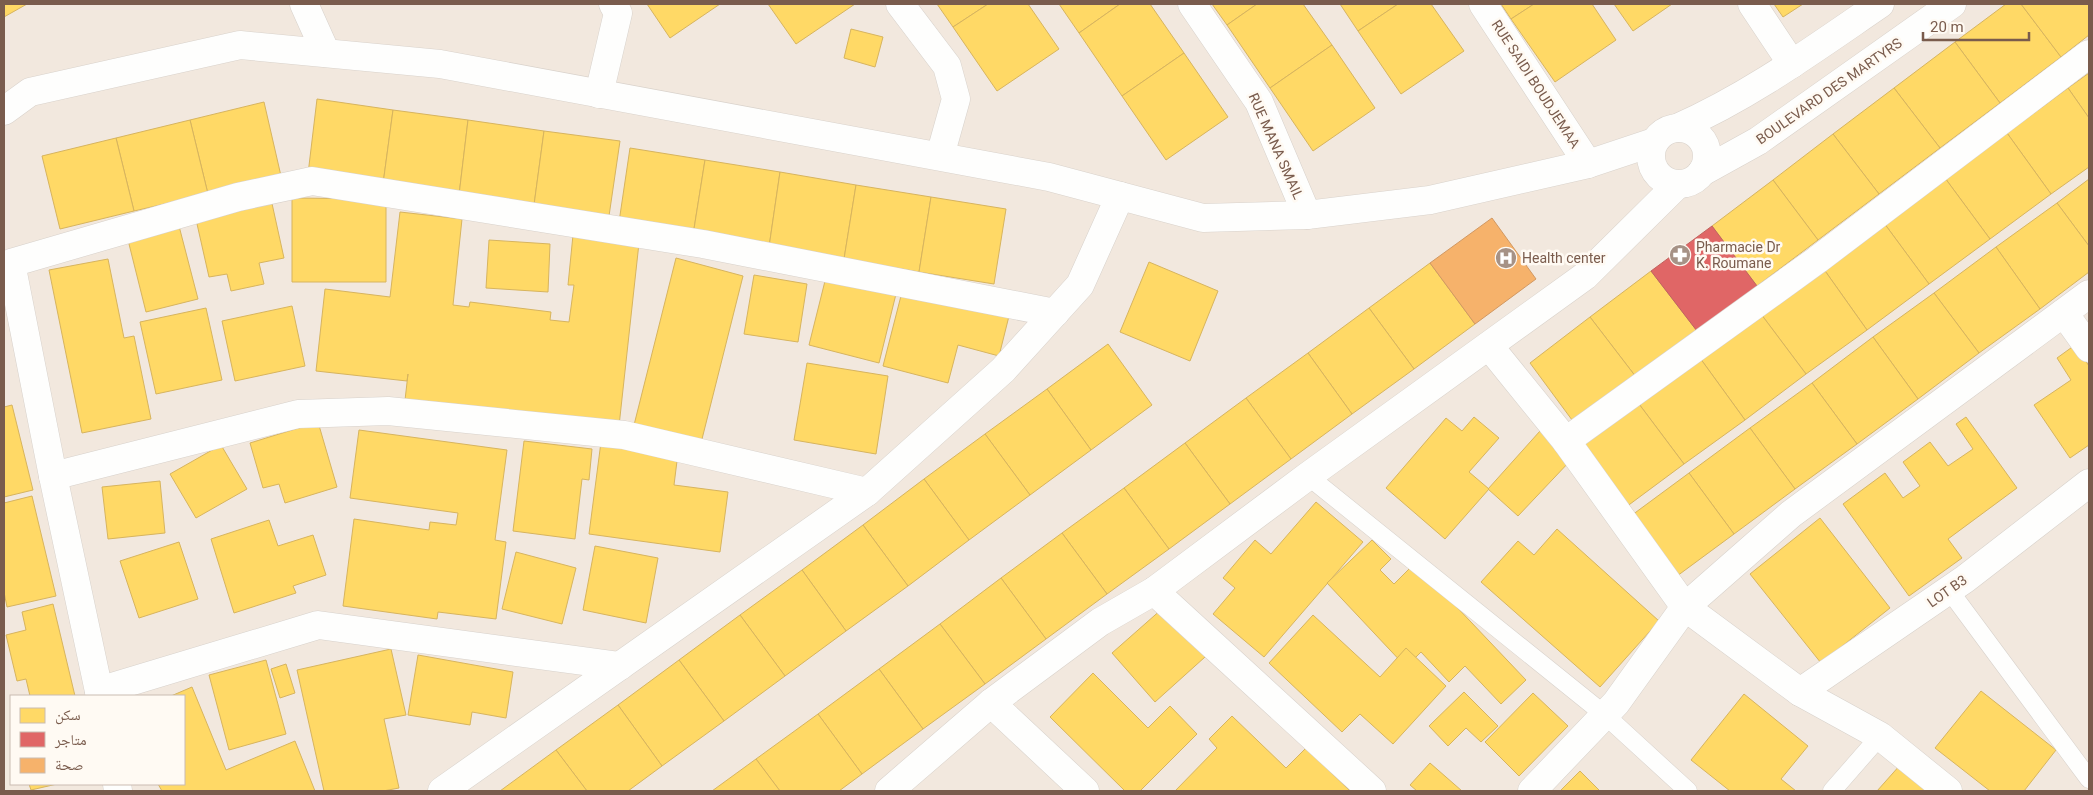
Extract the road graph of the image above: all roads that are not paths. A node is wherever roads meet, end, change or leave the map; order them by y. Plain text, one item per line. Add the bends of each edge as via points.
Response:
1 (304, 4) edge
2 (613, 4) edge
3 (900, 4) edge
4 (1192, 4) edge
5 (1483, 4) edge
6 (1752, 4) edge
7 (1880, 4) edge
8 (1952, 4) edge
9 (326, 53) junction
10 (2089, 54) edge
11 (1792, 64) junction
12 (599, 94) junction
13 (4, 111) edge
14 (1677, 128) junction
15 (1654, 142) junction
16 (940, 156) junction
17 (1588, 164) junction
18 (1702, 172) junction
19 (1677, 185) junction
20 (1120, 196) junction
21 (1307, 215) junction
22 (2089, 294) edge
23 (1055, 313) junction
24 (2064, 313) junction
25 (1489, 346) junction
26 (2089, 348) edge
27 (1566, 441) junction
28 (53, 476) junction
29 (1308, 476) junction
30 (2089, 483) edge
31 (867, 492) junction
32 (1949, 590) junction
33 (1154, 591) junction
34 (1685, 607) junction
35 (620, 666) junction
36 (1800, 692) junction
37 (99, 694) edge
38 (991, 703) junction
39 (1605, 716) junction
40 (1880, 736) junction
41 (2089, 779) edge
42 (442, 791) edge
43 (889, 791) edge
44 (1085, 791) edge
45 (1372, 791) edge
46 (1532, 791) edge
47 (1688, 791) edge
48 (1832, 791) edge
49 (1948, 791) edge

1 - 9 street
2 - 12 street via 618,13
3 - 16 street via 947,66 952,82 956,99
4 - 21 street, RUE MANA SMAIL via 1259,102
5 - 17 street, RUE SAIDI BOUDJEMAA
6 - 11 street
7 - 11 street
8 - 18 street, BOULEVARD DES MARTYRS via 1758,141
9 - 12 street via 440,64
9 - 13 street via 240,45 30,92
10 - 27 street via 1817,260
11 - 14 street via 1741,96
12 - 16 street
14 - 15 street via 1668,130
14 - 18 street via 1692,131 1703,142 1707,157
15 - 17 street
15 - 19 street via 1651,161 1654,170
16 - 20 street via 1049,177
17 - 21 street via 1430,200
18 - 19 street via 1687,184
19 - 25 street via 1585,276
20 - 21 street via 1203,218
20 - 23 street via 1080,285
22 - 24 street
23 - 28 street via 703,244 312,181 238,197 11,262
23 - 31 street via 1002,370
24 - 26 street
24 - 34 street via 1792,514
25 - 27 street
25 - 29 street
27 - 34 street
28 - 31 street via 298,414 388,411 624,434
28 - 37 street
29 - 33 street
29 - 39 lane
30 - 32 street, LOT B3
31 - 35 street
32 - 36 street, LOT B3
32 - 41 lane
33 - 38 street via 1100,622
33 - 45 street
34 - 36 street
34 - 39 street
35 - 37 street via 318,625
35 - 42 street
36 - 40 street
38 - 43 street
38 - 44 street
39 - 46 street
39 - 47 lane
40 - 48 lane
40 - 49 street

